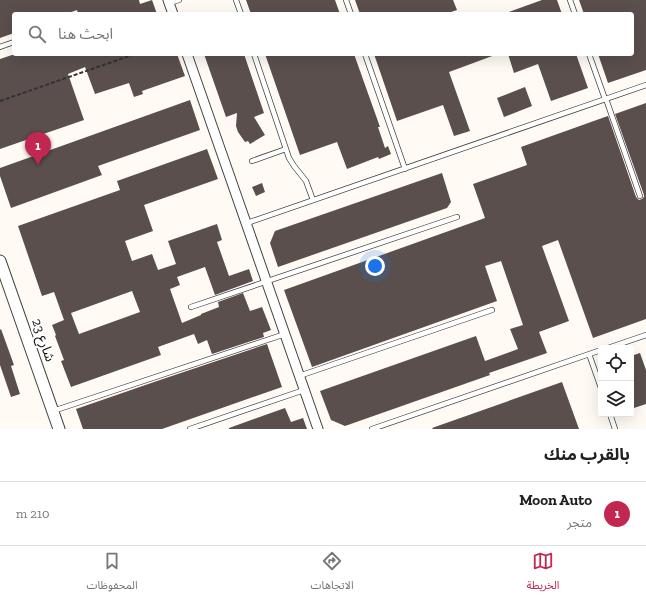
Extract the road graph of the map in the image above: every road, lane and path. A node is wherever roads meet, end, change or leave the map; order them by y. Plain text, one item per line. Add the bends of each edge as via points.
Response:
1 (179, 0) edge
2 (236, 0) edge
3 (346, 0) edge
4 (570, 0) edge
5 (169, 2) edge
6 (172, 12) edge
7 (240, 12) edge
8 (350, 12) edge
9 (574, 12) edge
10 (12, 43) edge
11 (0, 47) edge
12 (129, 56) edge
13 (188, 56) edge
14 (255, 56) edge
15 (365, 56) edge
16 (590, 56) edge
17 (646, 85) edge
18 (606, 99) junction
19 (0, 101) edge
20 (286, 149) junction
21 (252, 161) dead end
22 (405, 169) junction
23 (640, 196) dead end
24 (313, 200) junction
25 (457, 217) dead end
26 (247, 223) junction
27 (0, 261) edge
28 (267, 281) junction
29 (191, 307) dead end
30 (492, 310) dead end
31 (285, 334) junction
32 (646, 335) edge
33 (617, 345) edge
34 (598, 351) edge
35 (589, 354) junction
36 (299, 376) junction
37 (599, 381) edge
38 (304, 390) junction
39 (53, 411) junction
40 (611, 417) edge
41 (59, 429) edge
42 (190, 429) edge
43 (318, 429) edge
44 (372, 429) edge
45 (615, 429) edge

1 - 5 lane
2 - 7 lane
3 - 8 lane
4 - 9 lane
5 - 6 street
10 - 11 lane
12 - 19 path
13 - 26 street
14 - 20 lane
15 - 22 lane
16 - 18 lane
17 - 18 lane
18 - 22 lane
18 - 23 lane
20 - 21 lane
20 - 24 lane via 291,162 304,177
22 - 24 lane
24 - 26 lane
25 - 28 lane
26 - 28 street
27 - 39 street, شارع 23
28 - 29 lane
28 - 31 street
30 - 36 lane
31 - 36 street
31 - 39 lane
32 - 33 lane
34 - 35 lane
35 - 37 lane
35 - 44 lane
36 - 38 street
38 - 42 lane
38 - 43 street
39 - 41 street, شارع 23
40 - 45 lane

